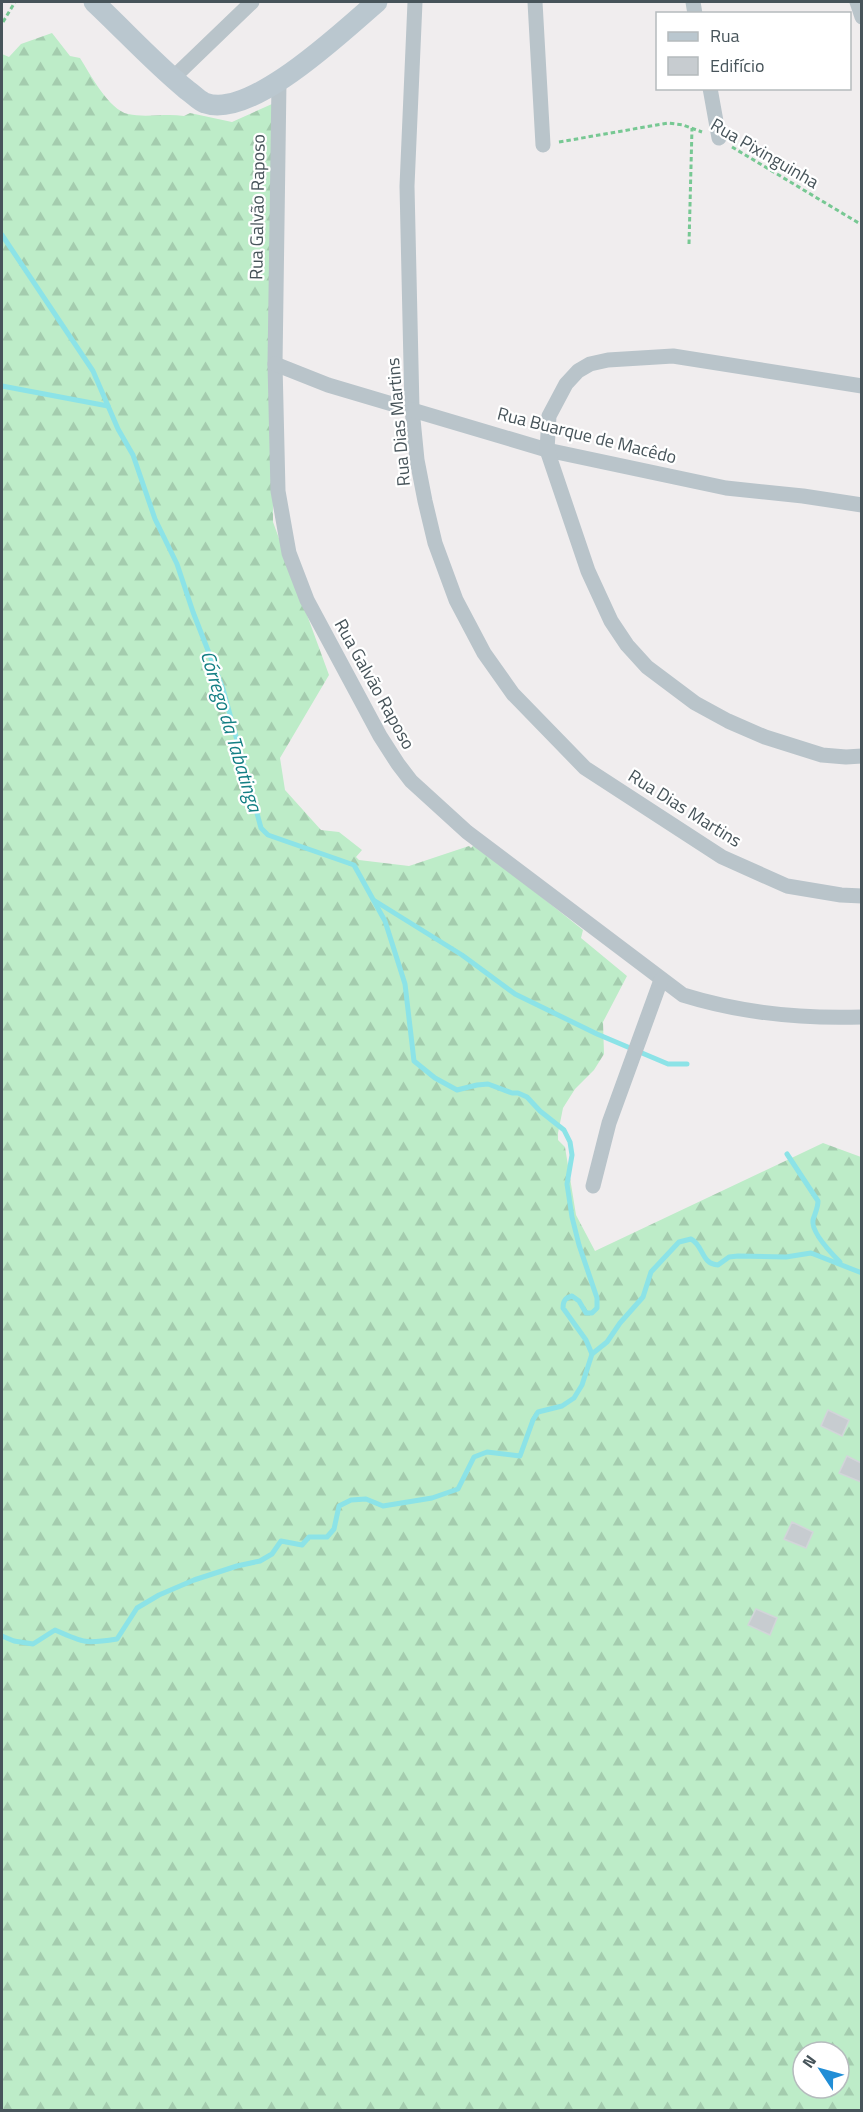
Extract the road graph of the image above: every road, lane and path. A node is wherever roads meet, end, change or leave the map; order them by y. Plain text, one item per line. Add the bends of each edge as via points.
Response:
1 (15, 2) edge
2 (94, 2) edge
3 (252, 2) edge
4 (377, 2) edge
5 (415, 2) edge
6 (535, 2) edge
7 (857, 2) edge
8 (861, 17) edge
9 (3, 22) edge
10 (173, 78) junction
11 (279, 82) junction
12 (710, 90) edge
13 (692, 128) junction
14 (719, 138) junction
15 (543, 145) joint
16 (861, 225) edge
17 (689, 244) dead end
18 (275, 364) junction
19 (861, 386) edge
20 (412, 409) junction
21 (547, 450) junction
22 (861, 506) edge
23 (861, 756) edge
24 (861, 896) edge
25 (661, 980) junction
26 (861, 1017) edge
27 (593, 1186) dead end

1 - 9 path
2 - 10 street
3 - 10 street
4 - 11 street
5 - 20 street, Rua Dias Martins via 407,186
6 - 15 street
7 - 8 street
10 - 11 street via 204,103 223,105 251,98
11 - 18 street, Rua Galvão Raposo
12 - 14 street
13 - 14 path, Rua Pixinguinha
13 - 15 path, Rua Pixinguinha via 668,123
13 - 17 path
14 - 16 path, Rua Pixinguinha
18 - 20 street, Rua Buarque de Macêdo via 328,385
18 - 25 street, Rua Galvão Raposo via 278,491 289,552 307,600 392,755 411,781 467,832
19 - 21 street via 673,356 608,360 590,364 566,384 549,416
20 - 21 street, Rua Buarque de Macêdo
20 - 24 street, Rua Dias Martins via 417,460 435,543 462,611 484,653 513,694 585,768 722,856 787,886
21 - 22 street, Rua Buarque de Macêdo via 726,488
21 - 23 street via 588,571 611,621 647,667 695,703 765,737 822,755
25 - 26 street, Rua Galvão Raposo via 683,996 719,1005 767,1013
25 - 27 street via 609,1123

